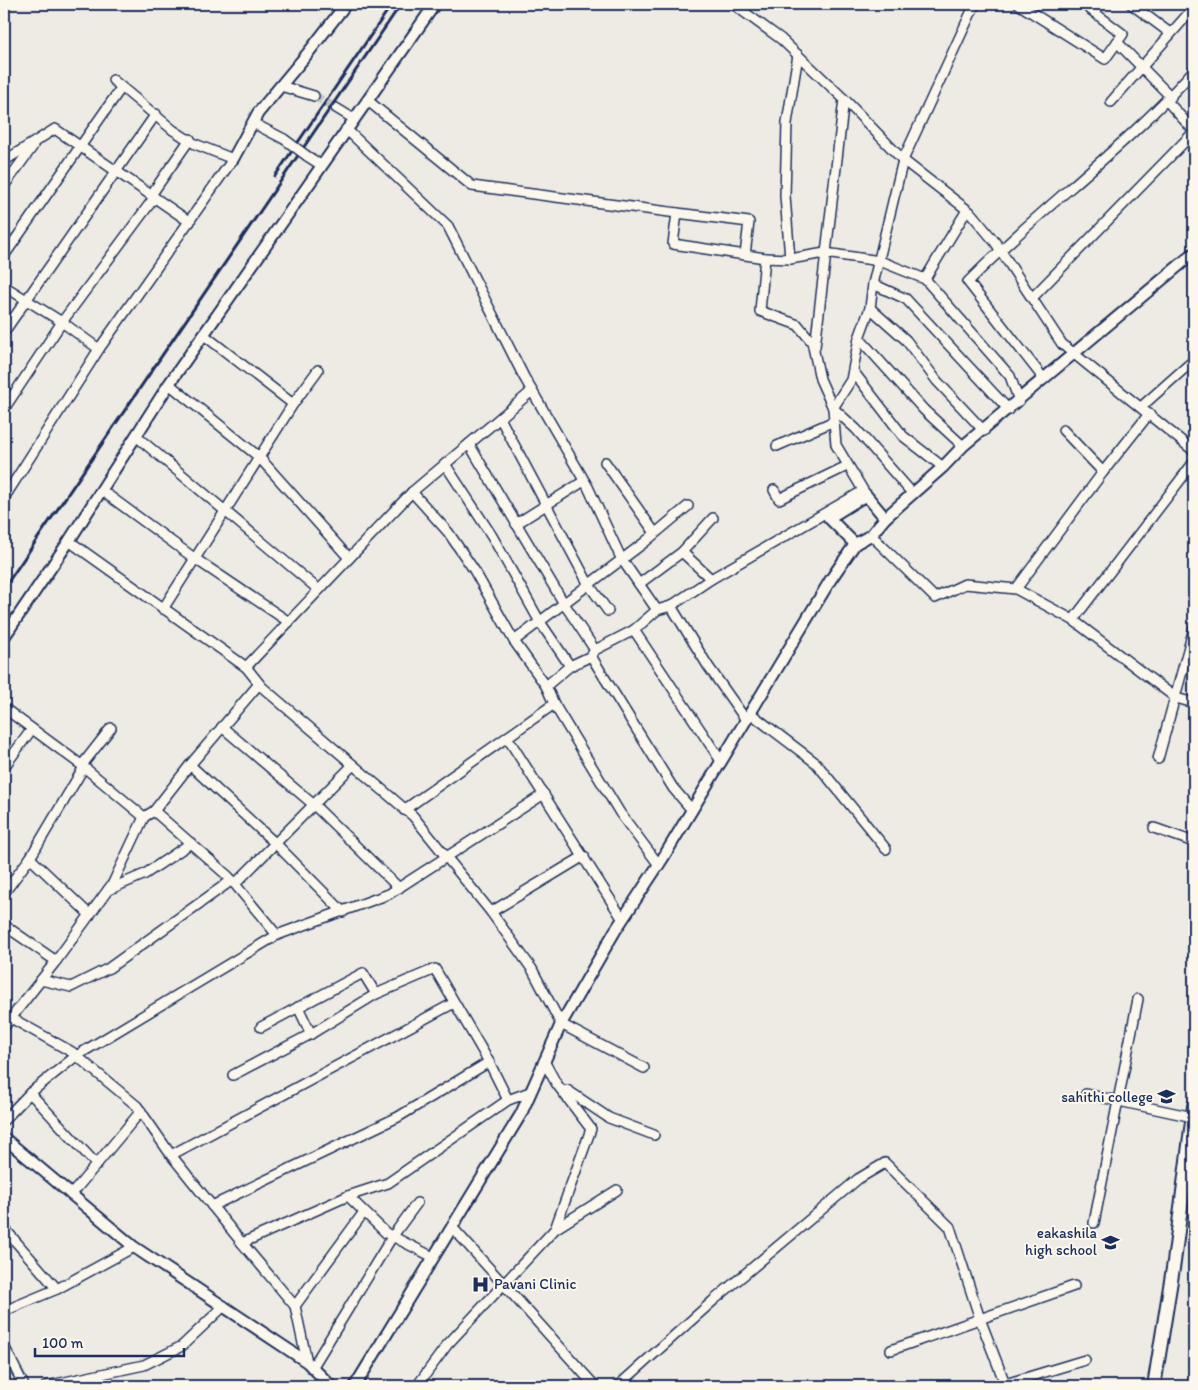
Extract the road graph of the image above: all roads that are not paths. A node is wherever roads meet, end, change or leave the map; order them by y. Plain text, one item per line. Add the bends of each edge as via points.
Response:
1 (346, 4) edge
2 (436, 4) edge
3 (733, 4) edge
4 (976, 4) edge
5 (1018, 4) edge
6 (1083, 4) edge
7 (1131, 4) edge
8 (1189, 12) dead end
9 (1170, 34) junction
10 (1117, 42) junction
11 (798, 55) junction
12 (1141, 67) junction
13 (1194, 70) edge
14 (113, 80) dead end
15 (281, 86) junction
16 (121, 88) junction
17 (314, 96) tunnel mouth
18 (844, 99) junction
19 (1169, 99) junction
20 (367, 100) junction
21 (1111, 102) dead end
22 (336, 108) tunnel mouth
23 (156, 114) junction
24 (354, 119) junction
25 (253, 123) junction
26 (346, 129) junction
27 (1194, 131) edge
28 (190, 139) junction
29 (35, 143) junction
30 (80, 148) junction
31 (233, 159) junction
32 (4, 160) edge
33 (903, 160) junction
34 (321, 165) junction
35 (116, 171) junction
36 (4, 186) edge
37 (154, 198) junction
38 (968, 210) junction
39 (677, 213) junction
40 (190, 222) junction
41 (1000, 250) junction
42 (825, 253) junction
43 (1194, 253) edge
44 (744, 255) junction
45 (4, 256) edge
46 (765, 258) junction
47 (790, 259) junction
48 (880, 261) junction
49 (925, 279) junction
50 (873, 284) junction
51 (4, 286) edge
52 (1032, 298) junction
53 (26, 300) junction
54 (870, 308) junction
55 (62, 322) junction
56 (4, 332) edge
57 (204, 335) junction
58 (859, 338) junction
59 (98, 349) junction
60 (814, 352) junction
61 (1073, 354) junction
62 (1194, 360) edge
63 (318, 370) dead end
64 (853, 370) junction
65 (1044, 379) junction
66 (169, 384) junction
67 (532, 391) junction
68 (1019, 401) junction
69 (293, 404) junction
70 (1141, 407) junction
71 (833, 408) junction
72 (4, 410) edge
73 (1009, 410) junction
74 (1149, 414) junction
75 (500, 418) junction
76 (832, 422) junction
77 (1063, 430) dead end
78 (984, 431) junction
79 (136, 436) junction
80 (469, 444) junction
81 (776, 446) dead end
82 (963, 446) junction
83 (1194, 451) edge
84 (259, 457) junction
85 (605, 462) dead end
86 (1194, 462) edge
87 (445, 464) junction
88 (847, 466) junction
89 (943, 467) junction
90 (1103, 472) junction
91 (584, 481) junction
92 (101, 490) junction
93 (774, 490) dead end
94 (412, 492) junction
95 (865, 493) junction
96 (912, 493) junction
97 (4, 498) edge
98 (546, 506) junction
99 (688, 506) dead end
100 (225, 511) junction
101 (713, 518) dead end
102 (886, 518) junction
103 (516, 524) junction
104 (655, 533) junction
105 (871, 535) junction
106 (69, 541) junction
107 (855, 544) junction
108 (682, 552) junction
109 (194, 558) junction
110 (349, 558) junction
111 (621, 558) junction
112 (711, 579) junction
113 (639, 584) junction
114 (589, 585) junction
115 (1016, 589) junction
116 (319, 590) junction
117 (563, 602) junction
118 (671, 606) junction
119 (163, 609) junction
120 (657, 610) junction
121 (608, 611) dead end
122 (1073, 620) junction
123 (289, 622) junction
124 (540, 622) junction
125 (1194, 628) edge
126 (634, 630) junction
127 (4, 637) edge
128 (514, 641) junction
129 (593, 653) junction
130 (570, 666) junction
131 (246, 667) junction
132 (259, 684) junction
133 (546, 686) junction
134 (1176, 698) junction
135 (1194, 703) edge
136 (554, 704) junction
137 (4, 708) edge
138 (748, 716) junction
139 (222, 727) junction
140 (111, 728) dead end
141 (32, 729) junction
142 (507, 737) junction
143 (1158, 759) dead end
144 (721, 761) junction
145 (190, 765) junction
146 (353, 765) junction
147 (4, 766) edge
148 (83, 766) junction
149 (544, 794) junction
150 (314, 805) junction
151 (404, 810) junction
152 (692, 810) junction
153 (154, 811) junction
154 (144, 817) junction
155 (1154, 828) dead end
156 (1194, 842) edge
157 (191, 843) junction
158 (276, 844) junction
159 (886, 849) dead end
160 (584, 856) junction
161 (30, 858) junction
162 (448, 858) junction
163 (659, 865) junction
164 (234, 882) junction
165 (399, 888) junction
166 (108, 890) junction
167 (4, 893) edge
168 (343, 912) junction
169 (491, 912) junction
170 (90, 915) junction
171 (622, 918) junction
172 (4, 925) edge
173 (277, 935) junction
174 (56, 961) junction
175 (41, 980) junction
176 (376, 994) junction
177 (1138, 998) dead end
178 (454, 1003) junction
179 (298, 1007) junction
180 (8, 1016) edge
181 (560, 1024) junction
182 (4, 1027) edge
183 (261, 1027) dead end
184 (311, 1034) junction
185 (76, 1056) junction
186 (544, 1061) junction
187 (489, 1062) junction
188 (644, 1068) dead end
189 (233, 1075) dead end
190 (556, 1083) junction
191 (530, 1092) junction
192 (30, 1093) junction
193 (1086, 1094) dead end
194 (508, 1100) junction
195 (1118, 1102) junction
196 (141, 1111) junction
197 (1194, 1111) edge
198 (4, 1120) edge
199 (654, 1135) dead end
200 (4, 1139) edge
201 (171, 1155) junction
202 (97, 1164) junction
203 (617, 1190) dead end
204 (71, 1195) junction
205 (348, 1196) junction
206 (417, 1203) dead end
207 (212, 1206) junction
208 (364, 1212) junction
209 (1094, 1223) dead end
210 (452, 1227) junction
211 (4, 1228) edge
212 (555, 1229) junction
213 (392, 1237) junction
214 (242, 1243) junction
215 (134, 1247) junction
216 (433, 1257) junction
217 (504, 1283) junction
218 (1074, 1286) dead end
219 (57, 1289) junction
220 (224, 1306) junction
221 (295, 1306) junction
222 (4, 1311) edge
223 (980, 1318) junction
224 (4, 1346) edge
225 (891, 1350) dead end
226 (1085, 1360) dead end
227 (309, 1365) junction
228 (1004, 1385) edge
229 (24, 1386) edge
230 (46, 1386) edge
231 (331, 1386) edge
232 (355, 1386) edge
233 (417, 1386) edge
234 (595, 1386) edge
235 (618, 1386) edge
236 (1154, 1386) edge

1 - 15 street
2 - 20 street
3 - 11 street
4 - 33 street
5 - 10 street via 1106,59
6 - 10 street via 1123,34
7 - 9 street
8 - 9 street
9 - 12 street
10 - 12 street
11 - 18 street
11 - 47 street via 787,123 785,196
12 - 19 street
12 - 21 street
13 - 19 street
14 - 16 street
15 - 17 street
15 - 25 street
16 - 23 street
16 - 30 street
18 - 33 street
18 - 42 street
19 - 27 street
19 - 41 street
20 - 24 street
20 - 39 street via 472,186
22 - 24 street
23 - 28 street via 173,130
23 - 35 street
24 - 26 street
25 - 31 street
25 - 34 street, bridge via 284,139
26 - 34 street
26 - 67 street via 448,226
27 - 52 street
28 - 31 street
28 - 37 street via 151,196
29 - 30 street via 55,129
29 - 32 street
29 - 36 street
30 - 35 street
30 - 45 street
31 - 40 street
33 - 38 street
33 - 48 street
34 - 57 street
35 - 37 street
35 - 53 street
37 - 40 street
37 - 55 street
38 - 41 street
38 - 49 street
39 - 44 street via 673,244
39 - 44 street via 749,222
40 - 59 street
41 - 52 street
41 - 65 street via 968,282
42 - 47 street
42 - 48 street
42 - 60 street
43 - 61 street
44 - 46 street
46 - 47 street
46 - 60 street via 760,311 798,325 812,342
48 - 49 street
48 - 50 street
49 - 68 street via 1010,376
50 - 54 street
50 - 73 street via 906,299
51 - 53 street
52 - 61 street via 1062,344
53 - 55 street
53 - 56 street
54 - 58 street
54 - 78 street via 906,340 936,381
55 - 59 street
55 - 72 street
57 - 66 street
57 - 69 street
58 - 64 street
58 - 82 street via 924,410
59 - 97 street
60 - 71 street via 820,379
61 - 65 street
61 - 70 street
62 - 70 street
63 - 69 street
64 - 71 street via 851,380
64 - 89 street via 903,436
65 - 68 street
66 - 79 street
66 - 84 street
67 - 75 street
67 - 91 street
68 - 73 street
69 - 84 street
70 - 74 street
71 - 76 street
71 - 96 street via 856,429
73 - 78 street
74 - 83 street
74 - 90 street
75 - 80 street
75 - 98 street
76 - 81 street
76 - 88 street via 836,445
77 - 90 street
78 - 82 street
79 - 92 street
79 - 100 street
80 - 87 street
80 - 103 street
82 - 89 street
84 - 100 street
84 - 110 street
85 - 104 street
86 - 122 street
87 - 94 street
87 - 124 street via 492,536
88 - 93 street via 778,499
88 - 95 street
89 - 96 street
90 - 115 street
91 - 98 street
91 - 111 street
92 - 106 street
92 - 109 street
94 - 110 street
94 - 128 street via 448,532 469,562
95 - 102 street
95 - 107 street via 829,518
95 - 112 street
96 - 102 street
98 - 103 street
98 - 114 street
99 - 104 street
100 - 109 street
100 - 116 street
101 - 108 street
102 - 105 street
103 - 117 street
104 - 111 street
105 - 107 street
105 - 115 street via 935,598 965,584
106 - 119 street
106 - 127 street
107 - 138 street
108 - 112 street
108 - 113 street
109 - 119 street
109 - 123 street
110 - 116 street
111 - 113 street
111 - 114 street
112 - 118 street
113 - 120 street
114 - 117 street
114 - 121 street
115 - 122 street
116 - 123 street
117 - 124 street
117 - 129 street
118 - 120 street
118 - 138 street via 708,666
119 - 131 street
120 - 126 street
122 - 134 street
123 - 131 street
124 - 128 street
124 - 130 street
125 - 134 street
126 - 129 street
126 - 144 street
128 - 133 street
129 - 130 street
129 - 152 street via 673,788
130 - 133 street
131 - 132 street
132 - 139 street
132 - 146 street
133 - 136 street
134 - 135 street
134 - 143 street
136 - 142 street
136 - 163 street via 620,813
137 - 141 street
138 - 144 street
138 - 159 street via 816,763
139 - 145 street
139 - 150 street
140 - 148 street
141 - 147 street
141 - 148 street
142 - 149 street
142 - 151 street
144 - 152 street
145 - 153 street
145 - 158 street
146 - 150 street
146 - 151 street
148 - 154 street
148 - 161 street
149 - 160 street
149 - 162 street
150 - 158 street
150 - 165 street
151 - 162 street
152 - 163 street
153 - 154 street
153 - 157 street
154 - 166 street
155 - 156 street
157 - 164 street
157 - 166 street via 145,874
158 - 164 street
158 - 168 street
160 - 169 street
160 - 171 street
161 - 167 street
161 - 170 street
162 - 165 street
162 - 169 street
163 - 171 street
164 - 173 street
164 - 175 street via 110,968 71,987
165 - 168 street
166 - 170 street
168 - 173 street
169 - 181 street via 532,969
170 - 174 street
171 - 181 street
172 - 174 street
173 - 185 street
174 - 175 street
175 - 180 street
176 - 178 street via 435,969
176 - 179 street via 363,973
176 - 184 street
177 - 195 street
178 - 187 street
178 - 201 street
179 - 183 street
179 - 184 street
180 - 182 street
180 - 185 street
181 - 186 street
181 - 188 street
184 - 189 street
185 - 192 street
185 - 196 street
186 - 190 street
186 - 191 street
187 - 194 street
187 - 207 street via 398,1117
190 - 199 street via 610,1118
190 - 212 street via 591,1129
191 - 194 street
191 - 210 street
192 - 198 street
192 - 202 street
193 - 195 street
194 - 205 street via 388,1183
195 - 197 street
195 - 209 street
196 - 201 street
196 - 202 street
197 - 236 main road
200 - 204 street
201 - 207 street
202 - 204 street
203 - 212 street
204 - 215 street
205 - 208 street
205 - 214 street
206 - 213 street
207 - 214 street
208 - 213 street
208 - 221 street
210 - 216 street
210 - 217 street
211 - 219 street
212 - 217 street
213 - 216 street
213 - 227 street
214 - 221 street
215 - 219 street
215 - 220 street
216 - 232 street
217 - 233 street via 448,1345
217 - 234 street
218 - 223 street
219 - 222 street
220 - 227 street
220 - 230 street via 182,1346 144,1365
221 - 227 street
223 - 225 street
223 - 228 street
223 - 235 street via 950,1227 885,1163 850,1186
224 - 229 street
226 - 228 street
227 - 231 street

